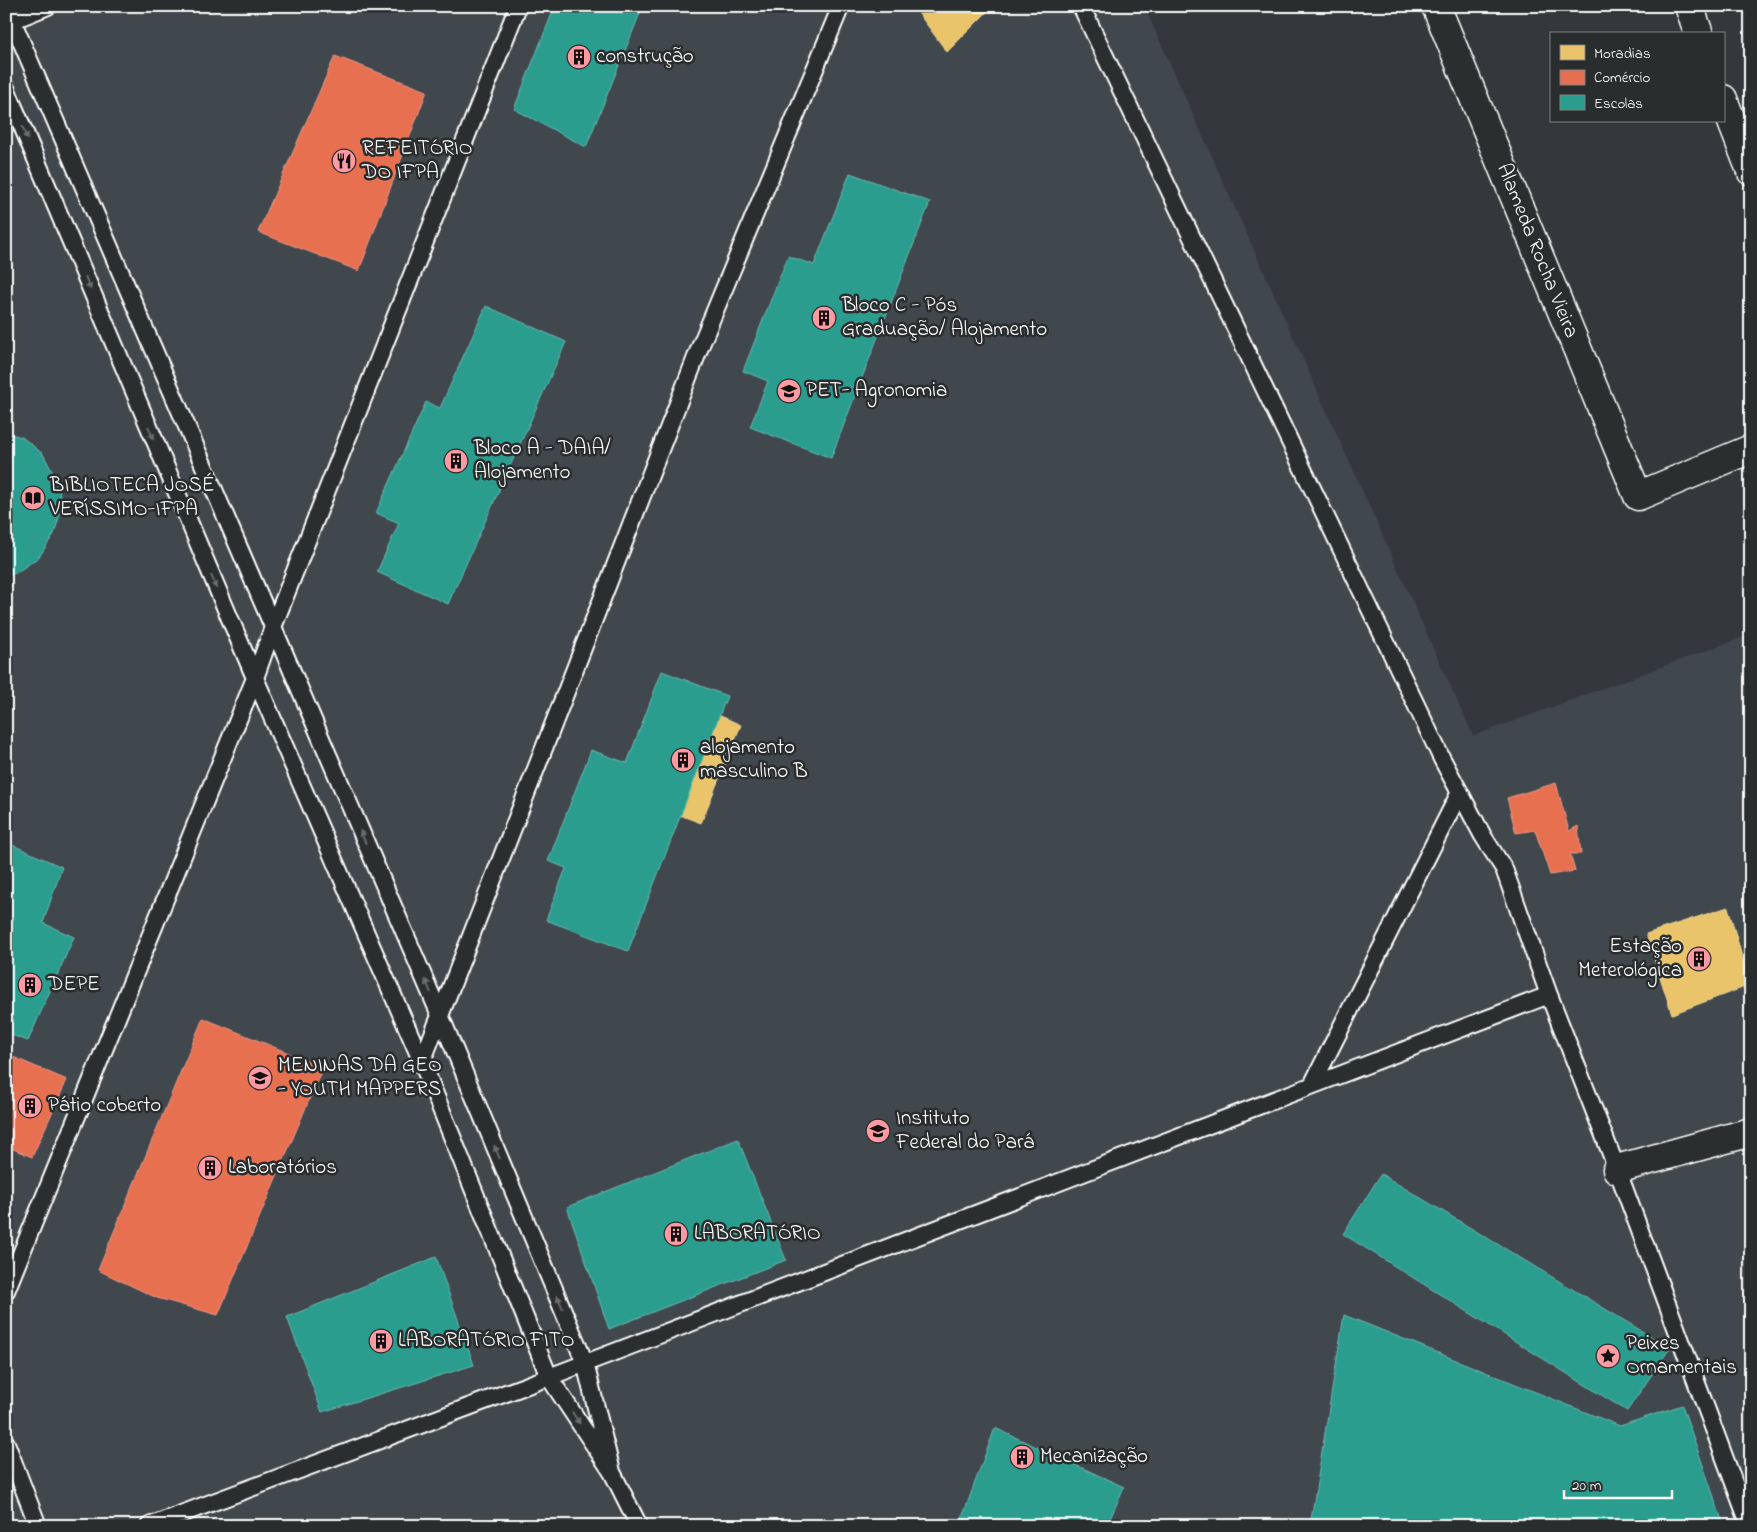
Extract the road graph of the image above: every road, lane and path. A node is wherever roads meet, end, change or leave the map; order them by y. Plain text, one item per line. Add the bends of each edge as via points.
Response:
1 (48, 6) edge
2 (518, 6) edge
3 (841, 6) edge
4 (1081, 6) edge
5 (1436, 6) edge
6 (1689, 6) edge
7 (8, 17) edge
8 (1698, 32) edge
9 (6, 88) edge
10 (1724, 102) edge
11 (1751, 171) edge
12 (1751, 450) edge
13 (273, 627) junction
14 (255, 678) junction
15 (1460, 792) junction
16 (1549, 994) junction
17 (440, 1015) junction
18 (422, 1062) junction
19 (1312, 1085) junction
20 (1751, 1132) edge
21 (1616, 1169) junction
22 (6, 1291) edge
23 (585, 1363) junction
24 (550, 1377) junction
25 (6, 1443) edge
26 (612, 1472) junction
27 (38, 1526) edge
28 (149, 1526) edge
29 (640, 1526) edge
30 (1750, 1526) edge

1 - 7 lane
2 - 13 lane
3 - 17 lane via 700,346
4 - 15 lane
5 - 12 street, Alameda Rocha Vieira via 1638,496
6 - 8 street
7 - 13 lane
9 -> 14 lane
10 - 11 street
13 - 14 lane
17 -> 13 lane
14 - 18 lane
14 - 22 lane
15 - 16 lane via 1504,869
15 - 19 lane
16 - 19 lane
16 - 21 lane
17 - 18 lane
23 -> 17 lane
18 - 24 lane
19 - 23 lane
20 - 21 street
21 - 30 lane
23 - 24 lane
23 - 26 lane
24 -> 26 lane
24 - 28 lane
25 - 27 lane
26 - 29 lane

